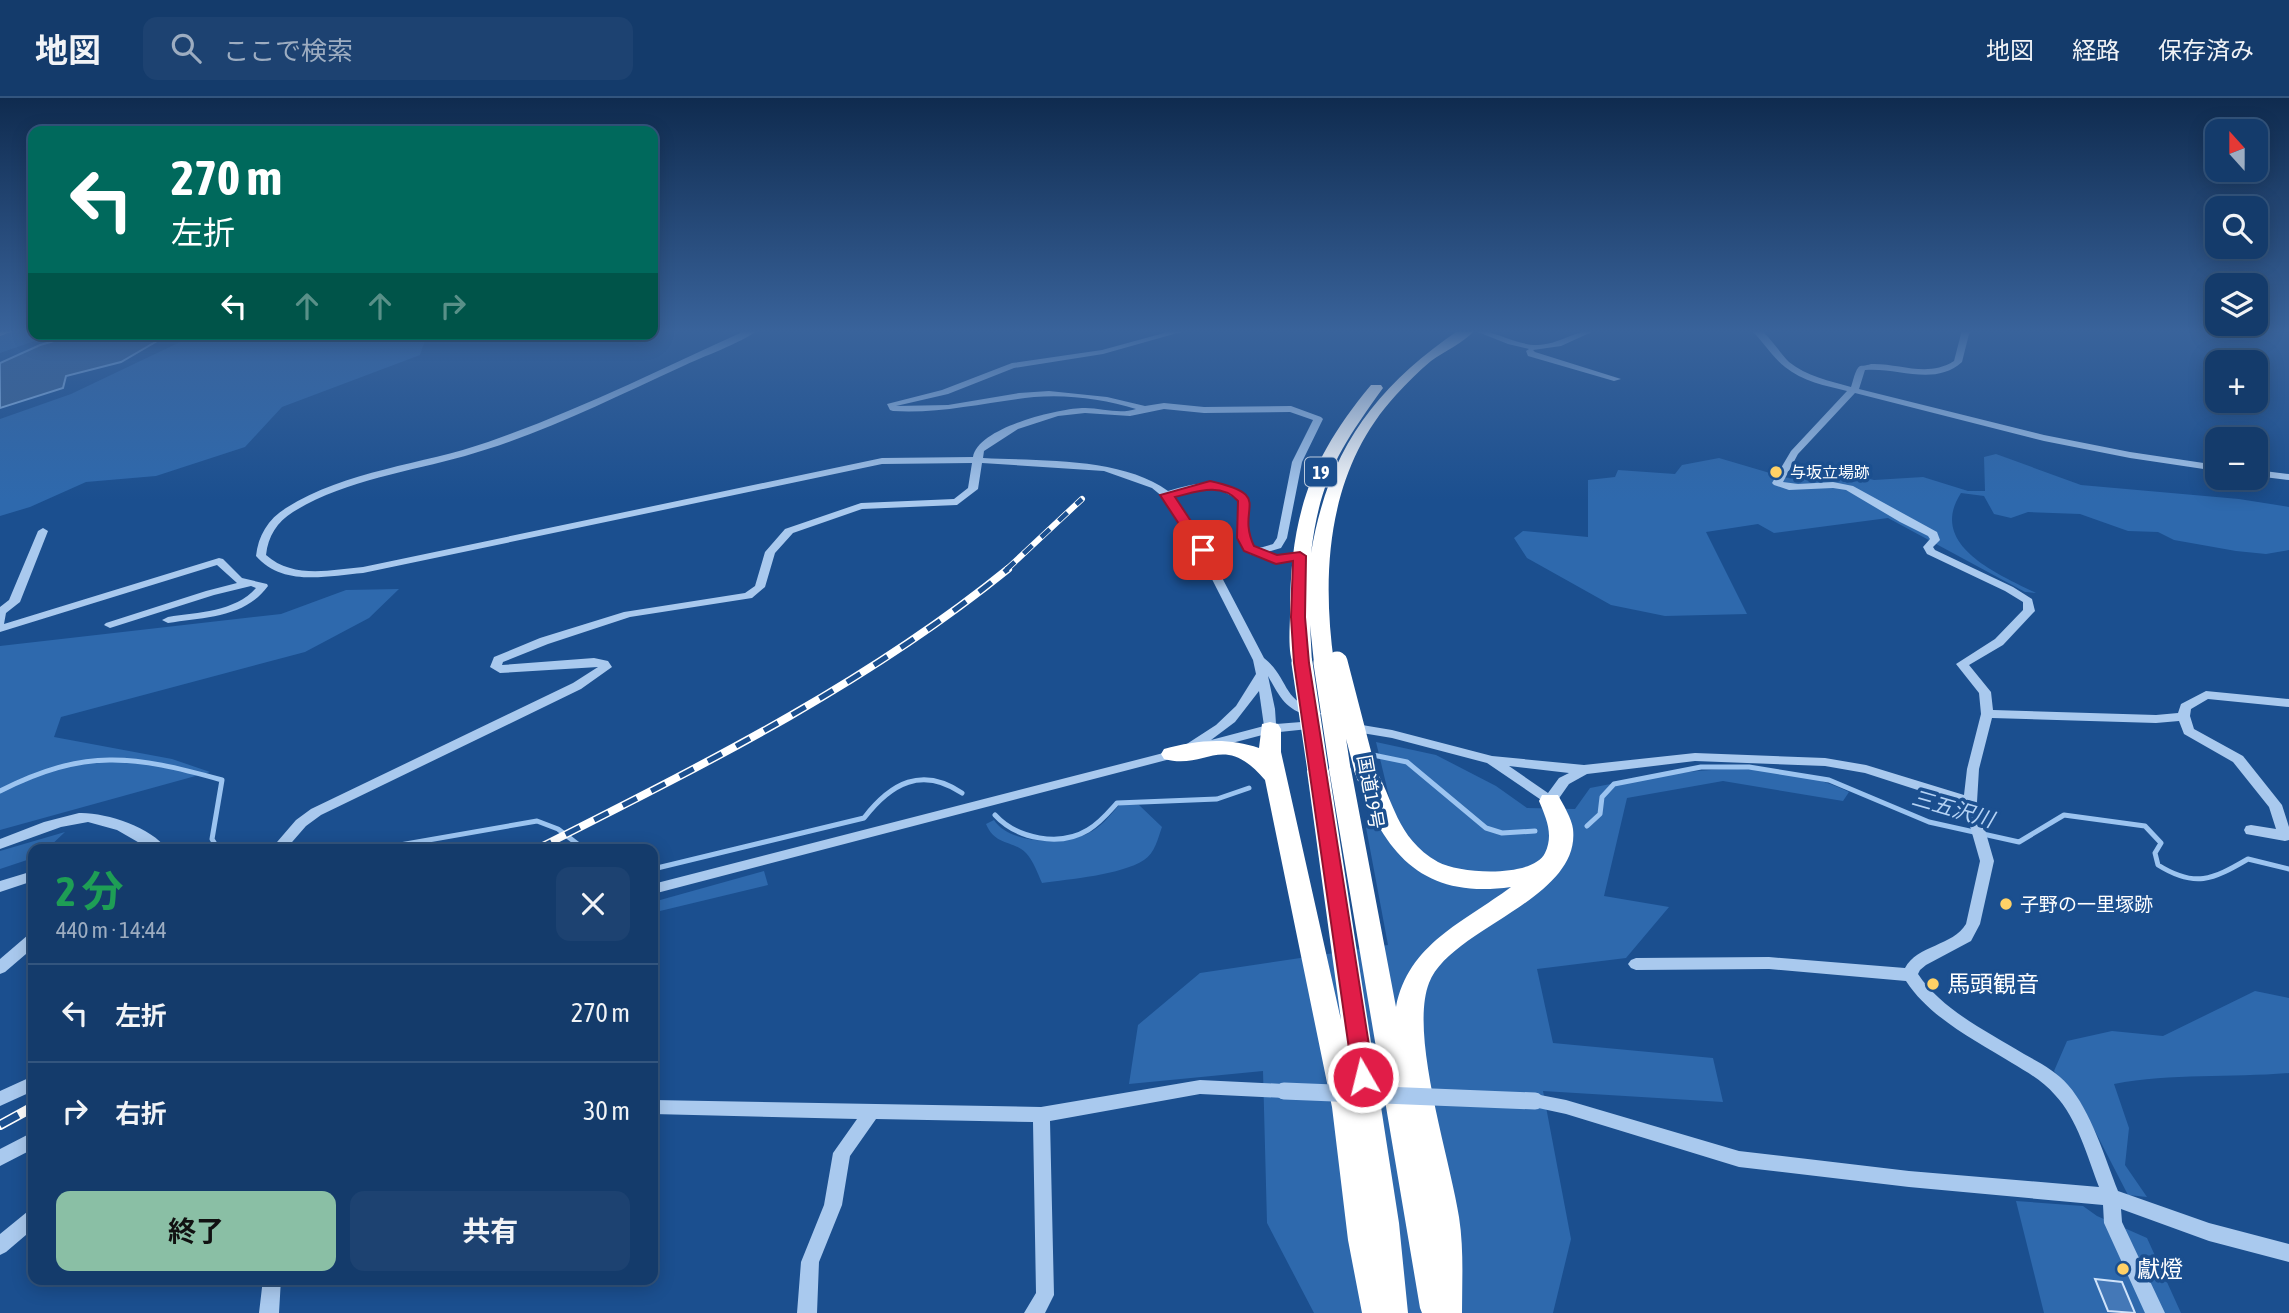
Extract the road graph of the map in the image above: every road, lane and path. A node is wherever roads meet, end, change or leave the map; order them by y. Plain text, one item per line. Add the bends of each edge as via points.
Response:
1 (628, 387) edge
2 (959, 387) edge
3 (1379, 387) edge
4 (1395, 387) edge
5 (1844, 387) edge
6 (1854, 387) edge
7 (1853, 390) junction
8 (1144, 409) junction
9 (976, 460) junction
10 (2205, 466) edge
11 (2268, 474) edge
12 (2289, 477) edge
13 (1167, 495) junction
14 (43, 531) dead end
15 (1254, 552) junction
16 (1300, 556) junction
17 (289, 573) junction
18 (251, 583) junction
19 (263, 586) junction
20 (0, 615) edge
21 (168, 620) dead end
22 (110, 625) dead end
23 (0, 629) edge
24 (1259, 660) junction
25 (1262, 674) junction
26 (2289, 703) edge
27 (1987, 714) junction
28 (2184, 716) junction
29 (1270, 729) junction
30 (1392, 734) junction
31 (1172, 754) junction
32 (1491, 760) junction
33 (1341, 770) junction
34 (1584, 770) junction
35 (1276, 782) junction
36 (1550, 801) junction
37 (1970, 802) junction
38 (2251, 830) dead end
39 (1980, 833) joint
40 (0, 844) edge
41 (154, 844) edge
42 (282, 844) edge
43 (1549, 866) junction
44 (28, 878) edge
45 (0, 887) edge
46 (658, 888) edge
47 (28, 943) edge
48 (1636, 964) dead end
49 (0, 968) edge
50 (1910, 975) junction
51 (28, 1086) edge
52 (1284, 1091) joint
53 (0, 1100) edge
54 (1535, 1101) joint
55 (658, 1107) edge
56 (872, 1111) junction
57 (1041, 1115) junction
58 (28, 1143) edge
59 (0, 1158) edge
60 (2111, 1196) junction
61 (28, 1222) edge
62 (0, 1246) edge
63 (2289, 1253) edge
64 (271, 1285) edge
65 (269, 1313) edge
66 (807, 1313) edge
67 (1034, 1313) edge
68 (1378, 1313) edge
69 (1392, 1313) edge
70 (1437, 1313) edge
71 (1447, 1313) edge
72 (2155, 1313) edge

1 - 17 street via 489,446 326,493 292,509 271,527 261,546 261,556 270,567
2 - 8 street via 890,406 976,405 1039,394 1100,399
3 - 16 highway, 国道19号 / 19 via 1340,433 1313,492
4 - 33 highway, 国道19号 / 19, bridge via 1358,434 1331,494 1316,578 1318,633 1331,662
5 - 7 street
6 - 7 street
7 - 10 street via 2118,454
7 - 27 street via 1794,453 1778,478 1780,485 1819,483 1863,494 1933,534 1935,540 1928,547 1931,552 2028,601 2029,611 1999,642 1962,664 1984,688
8 - 9 street via 1123,415 1088,410 1058,413 988,442
8 - 15 street via 1291,409 1318,419 1297,462 1282,538 1277,546
9 - 13 street via 1105,468 1139,478
9 - 17 street via 882,461 363,570
9 - 42 street via 973,489 957,502 861,506 789,531 770,552 760,587 748,596 628,614 498,660 500,669 594,662 606,667 577,686 316,812
11 - 12 street
13 - 15 street via 1210,485 1236,491 1244,501 1245,544
13 - 24 street via 1190,526
14 - 20 street via 13,602
15 - 16 street via 1276,560
16 - 33 highway, 国道19号 / 19, bridge via 1302,663
17 - 19 street
18 - 19 street
18 - 22 street
18 - 23 street via 238,580 219,561
19 - 21 street via 257,596 239,607
24 - 25 street
24 - 30 street via 1271,667 1282,695 1300,712 1367,723
25 - 29 street
25 - 31 street via 1234,717 1205,739
26 - 28 street via 2206,695 2185,707
27 - 28 street
27 - 37 street
28 - 38 street via 2188,731 2238,758 2275,805 2285,836
29 - 30 street via 1332,724
29 - 31 street
29 - 35 highway
30 - 32 street
31 - 35 highway via 1224,747 1248,750
31 - 46 street
32 - 34 street
32 - 36 street
33 - 43 highway, 19 via 1374,801 1386,825 1425,867 1482,884
33 - 69 highway, 国道19号 / 19
33 - 70 highway, 国道19号 / 19
34 - 36 street via 1564,781
34 - 37 street via 1695,757 1825,762 1866,769
35 - 68 highway via 1346,1107
36 - 43 highway via 1562,823 1563,845
37 - 39 street
39 - 50 street via 1987,861 1973,924 1966,937 1914,965
40 - 41 street via 81,817 126,827
43 - 71 highway via 1515,899 1433,955 1412,995 1408,1028 1445,1220
44 - 45 street
47 - 49 street
48 - 50 street via 1769,963
50 - 60 street via 1938,1004 2063,1091 2085,1128
51 - 53 street
52 - 54 street, bridge
52 - 57 street via 1200,1087
54 - 60 street via 1739,1159 1909,1180
55 - 56 street
56 - 57 street
56 - 66 street via 842,1153 833,1205 810,1262
57 - 67 street via 1045,1294
58 - 59 street
60 - 63 street via 2209,1232
60 - 72 street via 2113,1223
61 - 62 street
64 - 65 street

